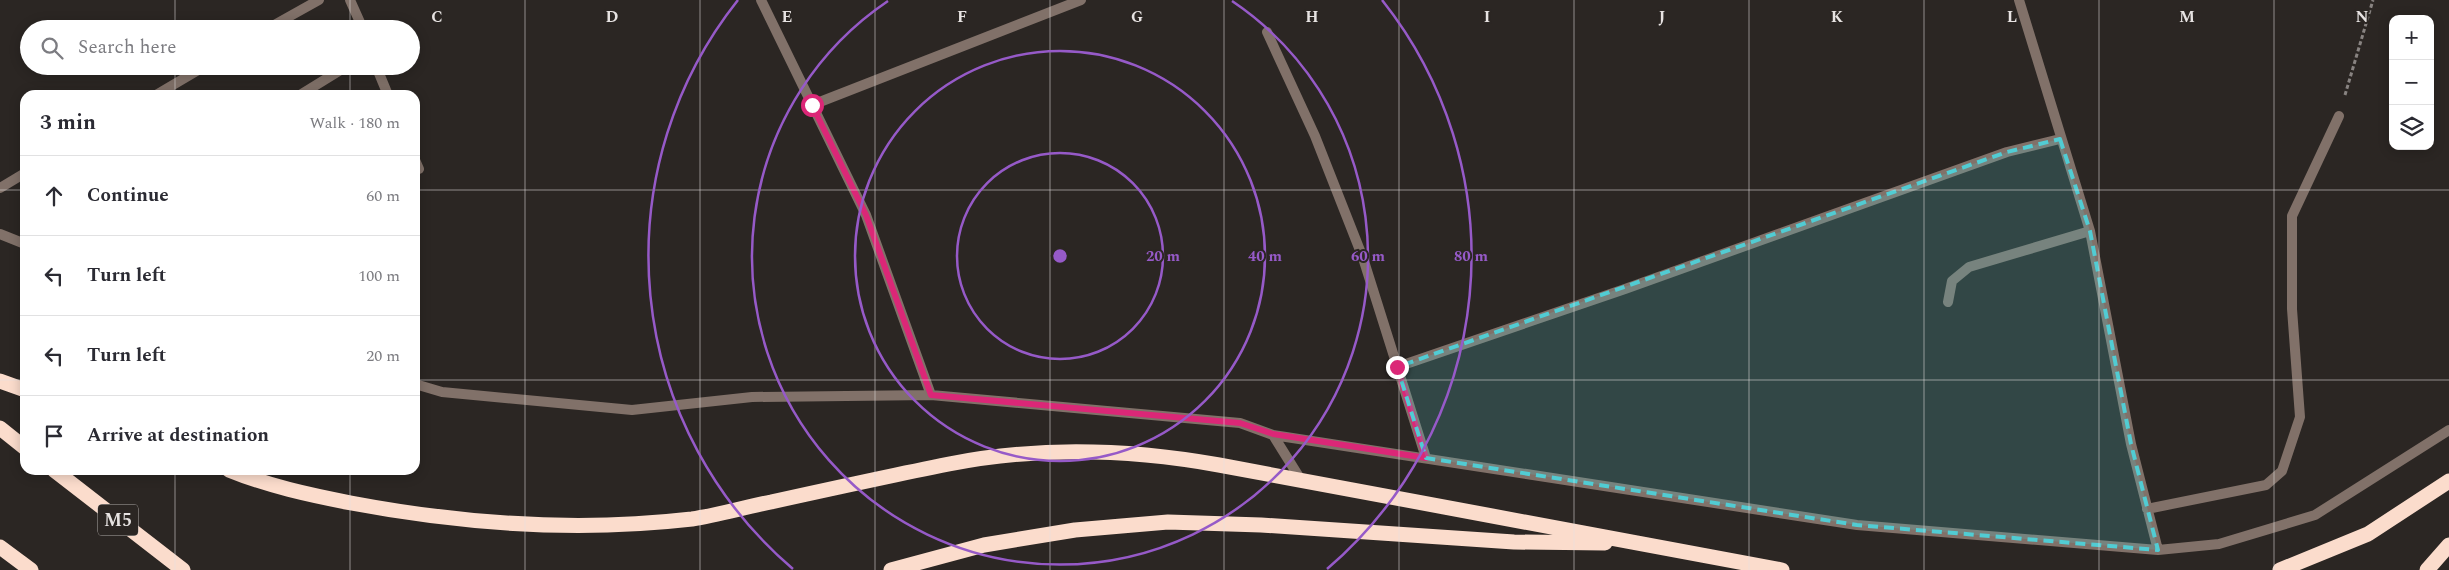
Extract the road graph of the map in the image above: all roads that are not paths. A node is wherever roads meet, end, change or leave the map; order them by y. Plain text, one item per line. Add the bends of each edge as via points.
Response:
1 (319, 0) edge
2 (350, 0) edge
3 (761, 0) edge
4 (1081, 0) edge
5 (2019, 0) edge
6 (284, 20) edge
7 (359, 20) edge
8 (1267, 32) dead end
9 (190, 75) edge
10 (332, 75) edge
11 (380, 75) edge
12 (164, 90) edge
13 (308, 90) edge
14 (386, 90) edge
15 (812, 105) junction
16 (2339, 116) road end
17 (2060, 139) junction
18 (20, 177) edge
19 (0, 188) edge
20 (2090, 231) junction
21 (0, 234) edge
22 (20, 242) edge
23 (1948, 302) dead end
24 (1397, 367) junction
25 (0, 381) edge
26 (420, 385) edge
27 (20, 388) edge
28 (931, 395) junction
29 (0, 428) edge
30 (2449, 430) edge
31 (1273, 434) junction
32 (20, 444) edge
33 (1426, 458) junction
34 (60, 475) edge
35 (241, 475) edge
36 (1301, 480) junction
37 (2449, 481) edge
38 (2147, 510) junction
39 (1649, 544) junction
40 (2449, 545) edge
41 (0, 548) edge
42 (2158, 550) junction
43 (31, 570) edge
44 (183, 570) edge
45 (890, 570) edge
46 (1782, 570) edge
47 (2280, 570) edge
48 (2427, 570) edge

1 - 6 street
2 - 7 street
3 - 15 street
4 - 15 street
5 - 17 street
8 - 24 street via 1315,136 1363,258
9 - 12 street
10 - 13 street
11 - 14 street
15 - 28 street via 866,215
16 - 38 street via 2292,216 2292,309 2300,417 2282,471 2266,485
17 - 20 street
17 - 24 street via 2007,152
18 - 19 street
20 - 23 street via 1969,267 1952,281
20 - 38 street
21 - 22 street
24 - 33 street
25 - 27 highway
26 - 28 street via 442,392 632,410 752,397
28 - 31 street via 1240,423
29 - 32 highway
30 - 42 street via 2314,515 2219,544
31 - 33 street
31 - 36 street
33 - 42 street via 1857,525
34 - 44 highway, M5
35 - 36 highway via 320,497 394,511 544,525 694,518 950,464 1040,452 1148,454
36 - 39 highway
37 - 47 highway via 2368,534
38 - 42 street
39 - 45 highway via 1514,542 1168,522 1075,530 984,544
39 - 46 highway
40 - 48 highway
41 - 43 highway

